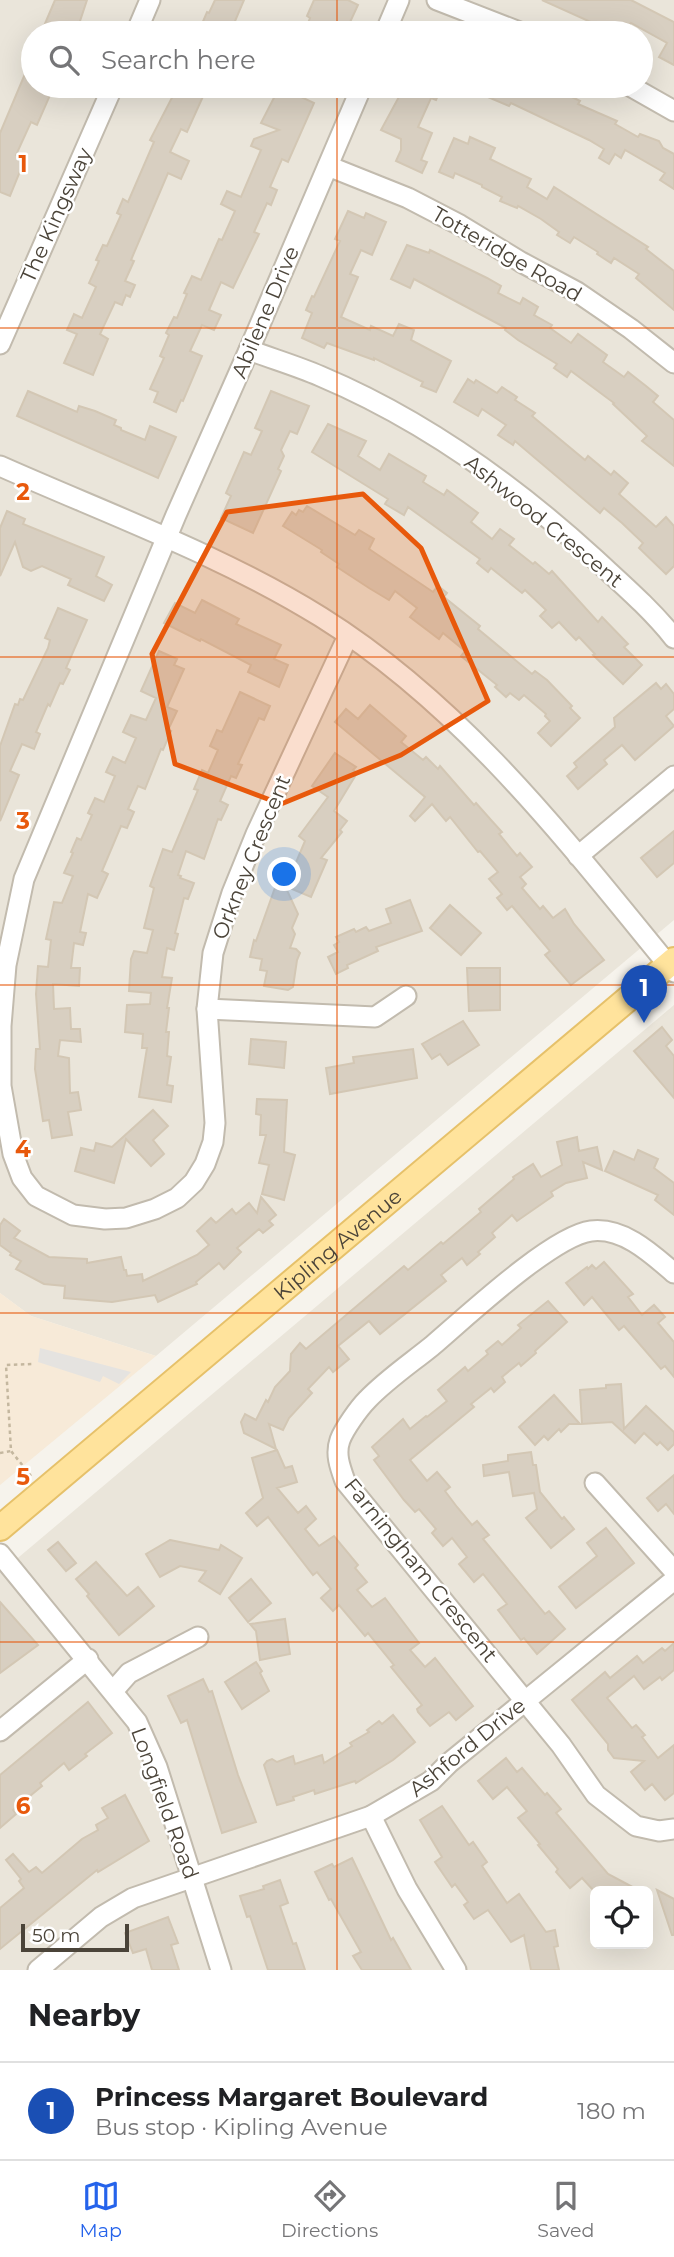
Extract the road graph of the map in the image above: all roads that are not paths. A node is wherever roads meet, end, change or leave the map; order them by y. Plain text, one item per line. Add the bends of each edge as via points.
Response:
1 (150, 0) edge
2 (399, 0) edge
3 (437, 0) edge
4 (141, 21) edge
5 (390, 21) edge
6 (491, 21) edge
7 (108, 98) edge
8 (357, 98) edge
9 (651, 98) edge
10 (674, 111) edge
11 (328, 166) junction
12 (0, 344) edge
13 (249, 350) junction
14 (674, 363) edge
15 (0, 466) edge
16 (166, 538) junction
17 (348, 636) junction
18 (674, 638) edge
19 (674, 776) edge
20 (578, 856) junction
21 (672, 966) edge
22 (406, 996) dead end
23 (207, 1009) junction
24 (674, 1273) edge
25 (595, 1483) dead end
26 (0, 1528) edge
27 (0, 1554) edge
28 (674, 1571) edge
29 (674, 1580) edge
30 (198, 1637) dead end
31 (88, 1659) junction
32 (114, 1690) junction
33 (526, 1701) junction
34 (0, 1731) edge
35 (371, 1816) junction
36 (674, 1829) edge
37 (192, 1878) junction
38 (38, 1970) edge
39 (221, 1970) edge
40 (456, 1970) edge

1 - 4 street
2 - 5 street
3 - 6 street
7 - 12 street, The Kingsway
8 - 11 street, Abilene Drive
9 - 10 street
11 - 13 street, Abilene Drive
11 - 14 street, Totteridge Road via 369,180 460,225 577,292
13 - 16 street, Abilene Drive
13 - 18 street, Ashwood Crescent via 320,376 437,436 468,457 585,550
15 - 16 street
16 - 17 street via 290,598
16 - 23 street, Orkney Crescent via 45,825 16,908 6,965 1,1086 13,1154 22,1178 36,1196 73,1215 125,1218 177,1198 194,1182 213,1142 215,1123
17 - 20 street via 455,722 538,807
17 - 23 street, Orkney Crescent via 232,893 213,953
19 - 20 street
20 - 21 street
21 - 26 main road, Kipling Avenue
22 - 23 street via 375,1017
24 - 33 street, Farningham Crescent via 617,1234 588,1231 568,1239 534,1261 366,1401 341,1438 337,1453 345,1481
25 - 28 street
27 - 31 street, Longfield Road
29 - 33 street, Ashford Drive
30 - 32 street via 129,1674
31 - 32 street, Longfield Road
31 - 34 street
32 - 37 street, Longfield Road via 145,1737
33 - 35 street, Ashford Drive via 431,1781
33 - 36 street, Farningham Crescent via 596,1795 636,1826
35 - 37 street, Ashford Drive
35 - 40 street via 407,1889
37 - 38 street, Ashford Drive via 115,1907
37 - 39 street, Longfield Road

